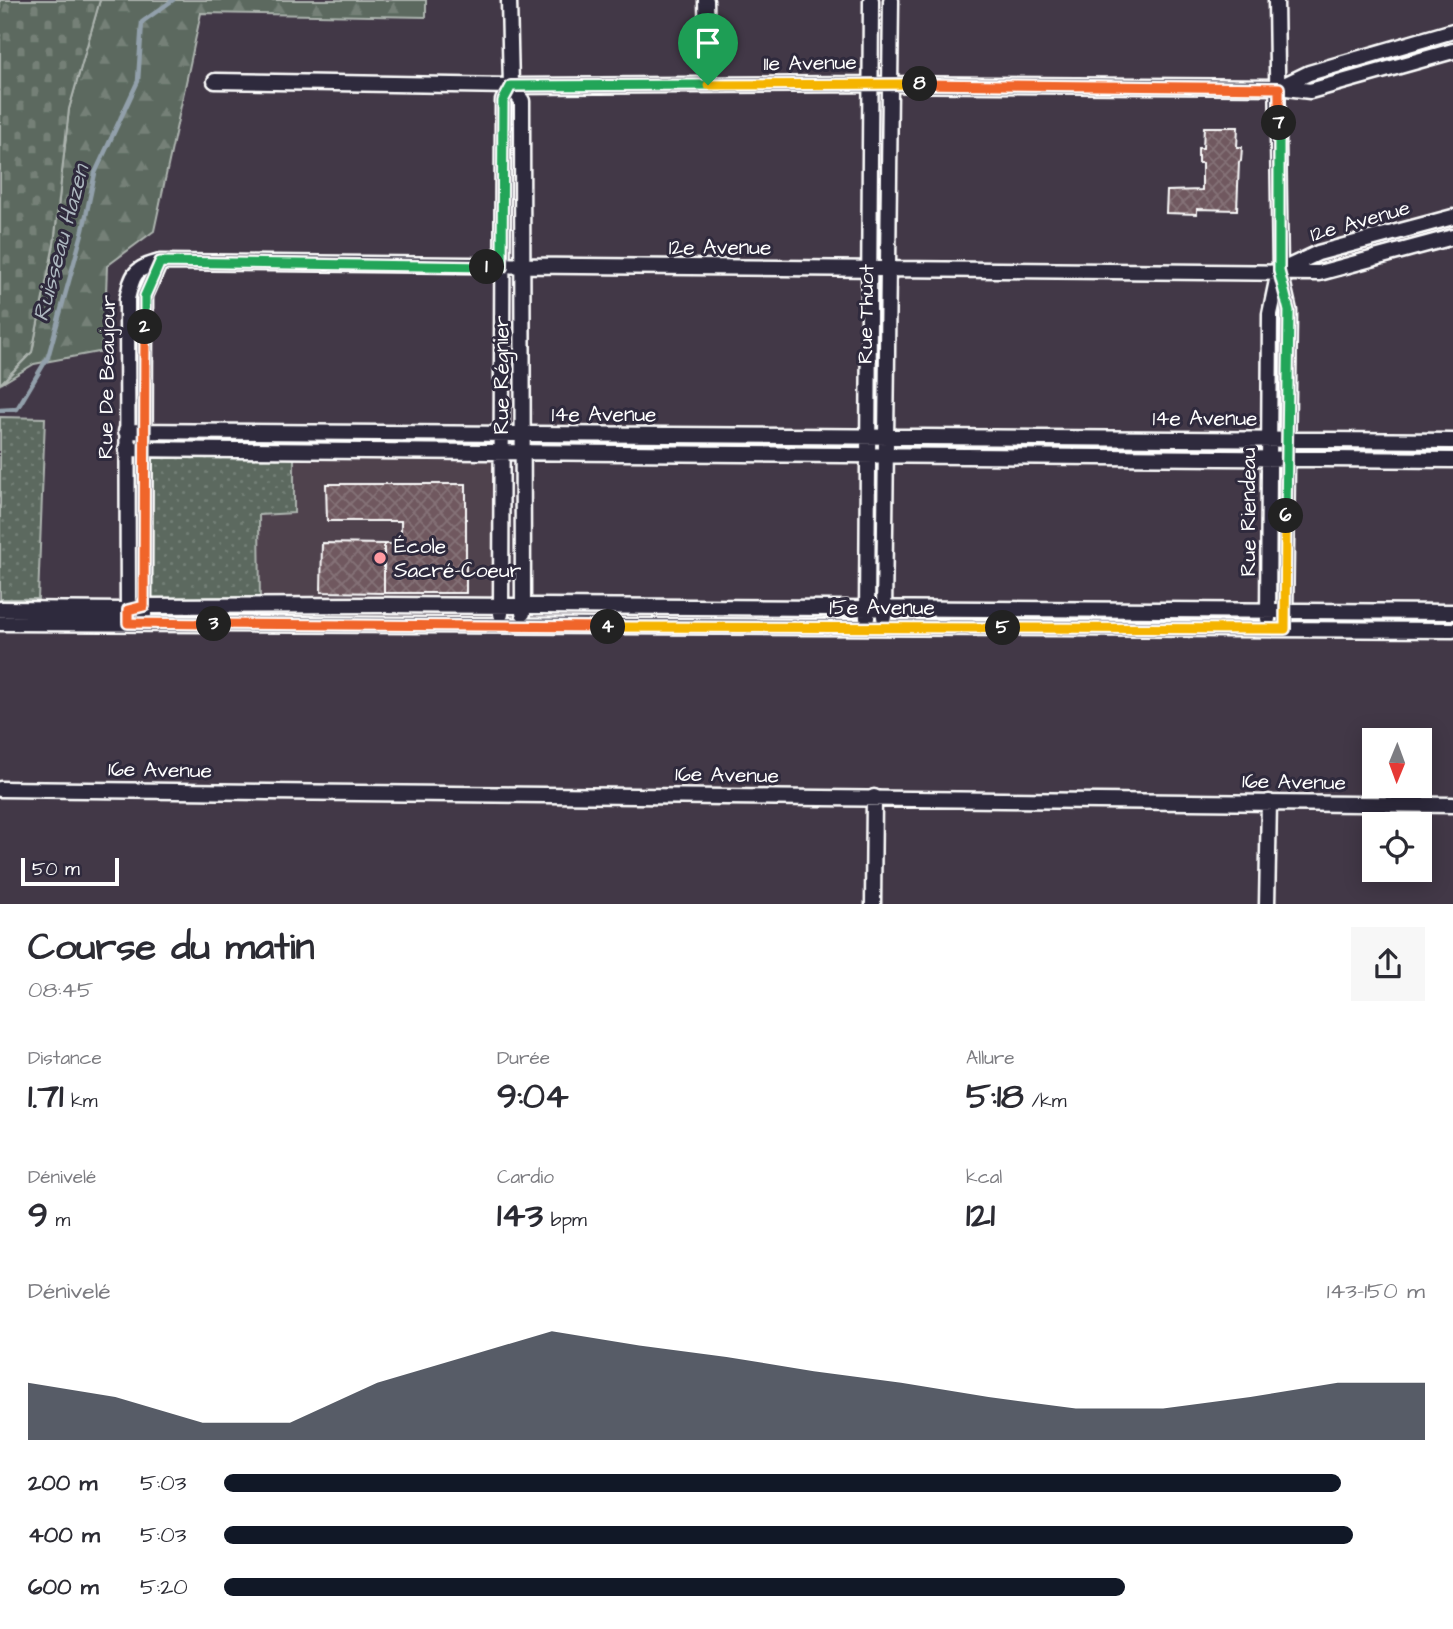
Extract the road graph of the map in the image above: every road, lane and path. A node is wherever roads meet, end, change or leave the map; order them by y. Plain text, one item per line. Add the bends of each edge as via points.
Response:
1 (509, 0) edge
2 (706, 0) edge
3 (871, 0) edge
4 (891, 0) edge
5 (1276, 0) edge
6 (1451, 32) edge
7 (1453, 51) edge
8 (215, 81) dead end
9 (872, 84) junction
10 (890, 84) junction
11 (708, 85) junction
12 (511, 86) junction
13 (1279, 88) junction
14 (1453, 217) edge
15 (1453, 237) edge
16 (160, 262) junction
17 (502, 267) junction
18 (522, 267) junction
19 (871, 269) junction
20 (887, 270) junction
21 (1279, 271) junction
22 (126, 431) junction
23 (144, 431) junction
24 (502, 434) junction
25 (523, 434) junction
26 (869, 437) junction
27 (886, 437) junction
28 (1082, 438) junction
29 (1269, 440) junction
30 (1287, 440) junction
31 (1453, 441) edge
32 (126, 449) junction
33 (144, 449) junction
34 (502, 452) junction
35 (523, 452) junction
36 (869, 455) junction
37 (886, 455) junction
38 (1082, 457) junction
39 (1269, 458) junction
40 (1287, 459) junction
41 (1453, 460) edge
42 (289, 605) junction
43 (380, 605) junction
44 (144, 606) junction
45 (501, 606) junction
46 (523, 607) junction
47 (690, 607) junction
48 (867, 608) junction
49 (884, 608) junction
50 (0, 609) edge
51 (1074, 609) junction
52 (1268, 611) junction
53 (1285, 611) junction
54 (1453, 612) edge
55 (128, 616) junction
56 (0, 623) edge
57 (144, 623) junction
58 (290, 625) junction
59 (379, 625) junction
60 (501, 626) junction
61 (523, 626) junction
62 (689, 627) junction
63 (867, 628) junction
64 (1074, 628) junction
65 (1268, 628) junction
66 (884, 629) junction
67 (1285, 629) junction
68 (1453, 630) edge
69 (0, 789) edge
70 (874, 797) junction
71 (1269, 802) junction
72 (1453, 805) edge
73 (873, 904) edge
74 (1267, 904) edge

1 - 12 street, Rue Régnier
2 - 11 street
3 - 9 street, Rue Thuot
4 - 10 street, Rue Thuot
5 - 13 street, Rue Riendeau
6 - 7 street, 11e Avenue
6 - 13 street, 11e Avenue via 1309,73
7 - 13 street, 11e Avenue via 1310,91
8 - 12 street, 11e Avenue
9 - 10 street, 11e Avenue
9 - 11 street, 11e Avenue
9 - 19 street, Rue Thuot
10 - 13 street, 11e Avenue
10 - 20 street, Rue Thuot
11 - 12 street, 11e Avenue
12 - 17 street, Rue Régnier via 503,101
12 - 18 street, Rue Régnier via 522,101
13 - 21 street, Rue Riendeau
14 - 21 street, 12e Avenue via 1318,253
15 - 21 street, 12e Avenue via 1319,273
16 - 17 street, 12e Avenue
16 - 22 street, Rue De Beaujour via 140,268 132,277 127,299
16 - 23 street, Rue De Beaujour via 145,296
17 - 18 street, 12e Avenue
17 - 24 street, Rue Régnier
18 - 19 street, 12e Avenue
18 - 25 street, Rue Régnier
19 - 20 street, 12e Avenue
19 - 26 street, Rue Thuot
20 - 21 street, 12e Avenue
20 - 27 street, Rue Thuot
21 - 29 street, Rue Riendeau via 1270,314
21 - 30 street, Rue Riendeau via 1289,311
22 - 23 street, 14e Avenue
22 - 32 street, Rue De Beaujour
23 - 24 street, 14e Avenue
23 - 33 street, Rue De Beaujour
24 - 25 street, 14e Avenue
24 - 34 street, Rue Régnier
25 - 26 street, 14e Avenue
25 - 35 street, Rue Régnier
26 - 27 street, 14e Avenue
26 - 36 street, Rue Thuot
27 - 28 street, 14e Avenue
27 - 37 street, Rue Thuot
28 - 29 street, 14e Avenue
28 - 38 street
29 - 30 street, 14e Avenue
29 - 39 street, Rue Riendeau
30 - 31 street, 14e Avenue
30 - 40 street, Rue Riendeau
32 - 33 street, 14e Avenue
32 - 55 street, Rue De Beaujour
33 - 34 street, 14e Avenue
33 - 44 street, Rue De Beaujour
34 - 35 street, 14e Avenue
34 - 45 street, Rue Régnier
35 - 36 street, 14e Avenue
35 - 46 street, Rue Régnier
36 - 37 street, 14e Avenue
36 - 48 street, Rue Thuot
37 - 38 street, 14e Avenue
37 - 49 street, Rue Thuot
38 - 39 street, 14e Avenue
39 - 40 street, 14e Avenue
39 - 52 street, Rue Riendeau
40 - 41 street, 14e Avenue
40 - 53 street, Rue Riendeau
42 - 43 street, 15e Avenue
42 - 44 street, 15e Avenue
42 - 58 street
43 - 45 street, 15e Avenue
43 - 59 street
44 - 55 street, 15e Avenue
44 - 57 street, Rue De Beaujour
45 - 46 street, 15e Avenue
45 - 60 street, Rue Régnier
46 - 47 street, 15e Avenue
46 - 61 street, Rue Régnier
47 - 48 street, 15e Avenue
47 - 62 street
48 - 49 street, 15e Avenue
48 - 63 street, Rue Thuot
49 - 51 street, 15e Avenue
49 - 66 street, Rue Thuot
50 - 55 street, 15e Avenue
51 - 52 street, 15e Avenue
51 - 64 street
52 - 53 street, 15e Avenue
52 - 65 street, Rue Riendeau
53 - 54 street, 15e Avenue
53 - 67 street, Rue Riendeau
55 - 56 street, 15e Avenue
55 - 57 street, 15e Avenue
57 - 58 street, 15e Avenue
58 - 59 street, 15e Avenue
59 - 60 street, 15e Avenue
60 - 61 street, 15e Avenue
61 - 62 street, 15e Avenue
62 - 63 street, 15e Avenue
63 - 66 street, 15e Avenue
64 - 65 street, 15e Avenue
64 - 66 street, 15e Avenue
65 - 67 street, 15e Avenue
67 - 68 street, 15e Avenue
69 - 70 street, 16e Avenue
70 - 71 street, 16e Avenue
70 - 73 street
71 - 72 street, 16e Avenue
71 - 74 street

